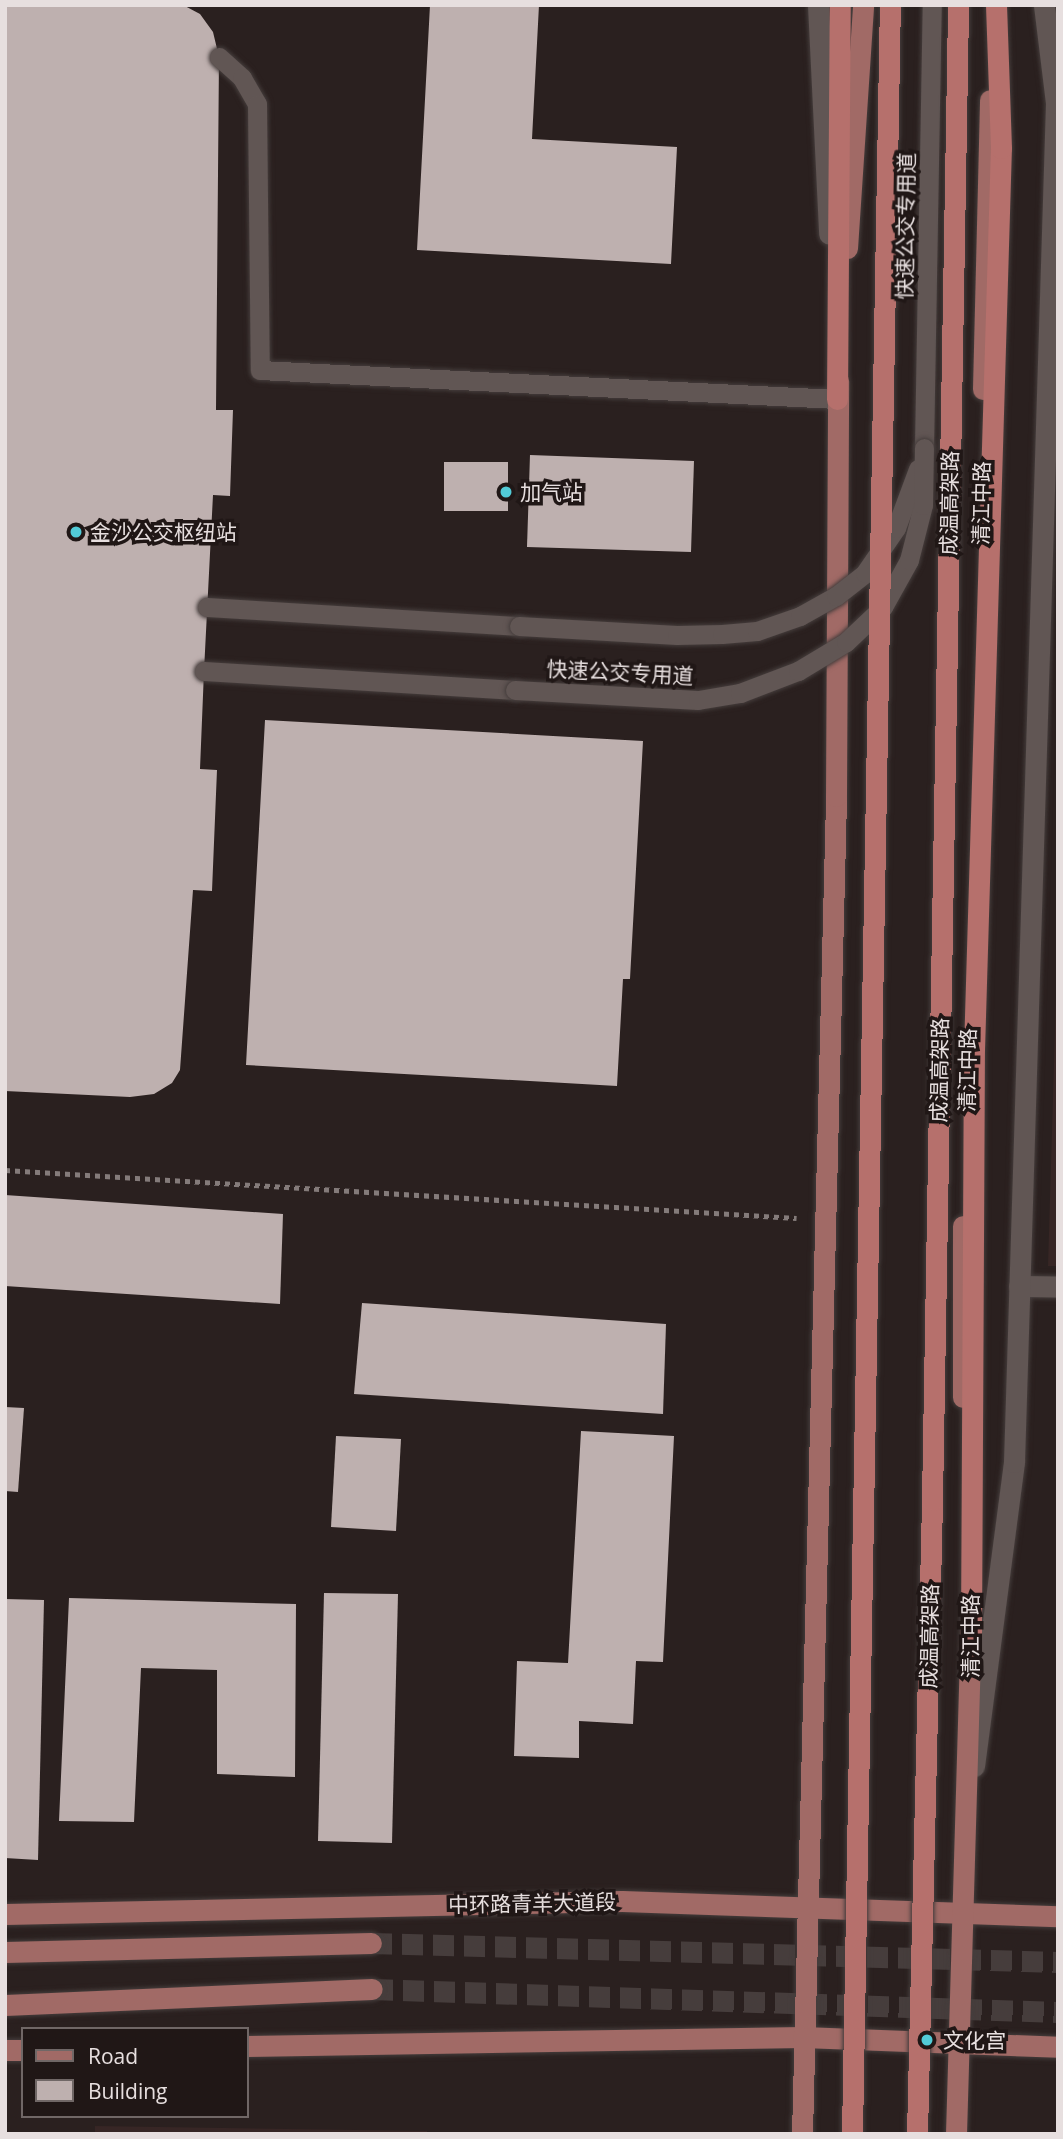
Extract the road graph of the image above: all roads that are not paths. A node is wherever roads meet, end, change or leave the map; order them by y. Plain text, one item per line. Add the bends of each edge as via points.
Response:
1 (818, 5) edge
2 (840, 5) edge
3 (863, 5) edge
4 (890, 5) edge
5 (932, 5) edge
6 (957, 5) edge
7 (994, 5) edge
8 (1044, 5) edge
9 (219, 57) dead end
10 (1055, 266) edge
11 (837, 399) junction
12 (924, 448) junction
13 (207, 607) dead end
14 (204, 671) dead end
15 (1019, 1286) junction
16 (1058, 1287) edge
17 (971, 1634) junction
18 (965, 1833) junction
19 (807, 1909) junction
20 (5, 1914) edge
21 (963, 1914) junction
22 (1058, 1916) edge
23 (371, 1943) tunnel mouth
24 (5, 1952) edge
25 (372, 1989) tunnel mouth
26 (5, 2005) edge
27 (803, 2037) junction
28 (957, 2044) junction
29 (248, 2046) edge
30 (1058, 2047) edge
31 (802, 2134) edge
32 (852, 2134) edge
33 (917, 2134) edge
34 (956, 2134) edge

1 - 11 street
2 - 11 highway
3 - 11 main road
4 - 32 highway, bridge
5 - 12 lane, 快速公交专用道
6 - 33 highway, 成温高架路, bridge
7 - 17 main road, 清江中路 via 961,1332
7 - 17 highway via 1001,148 974,1050
8 - 10 street via 1056,103
9 - 11 lane via 242,78 257,104 260,370
10 - 15 street
11 - 19 main road via 836,796
12 - 13 lane, 快速公交专用道, bridge via 896,528 865,573 800,617 757,631 677,635
12 - 14 lane, 快速公交专用道, bridge via 923,505 912,549 883,607 846,642 798,671 740,693 672,700
15 - 16 street
15 - 18 street via 1014,1462
17 - 18 main road, 清江中路
18 - 21 main road, 清江中路
19 - 20 main road, 中环路青羊大道段 via 622,1901
19 - 21 main road, 中环路青羊大道段
19 - 27 main road
21 - 22 main road, 中环路青羊大道段
21 - 28 main road, 清江中路
23 - 24 main road
25 - 26 main road
27 - 28 main road
27 - 29 main road
27 - 31 main road
28 - 30 main road
28 - 34 main road, 清江中路

